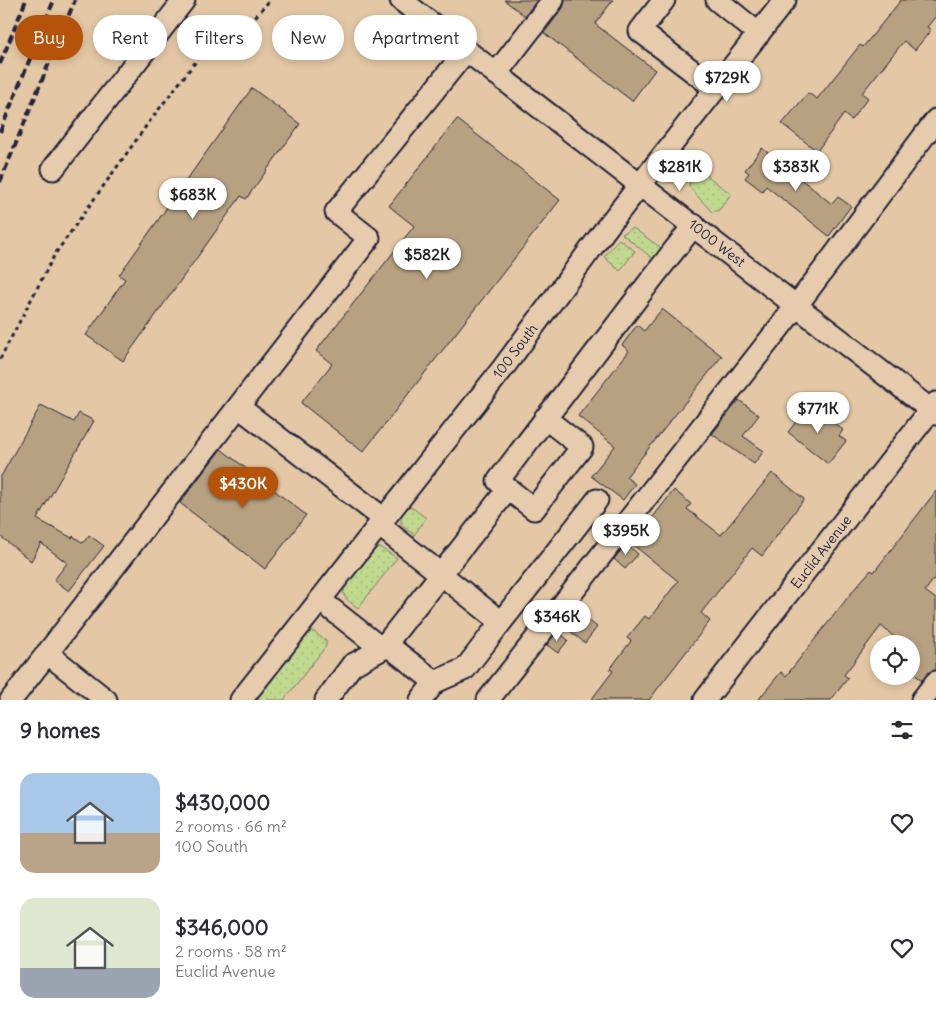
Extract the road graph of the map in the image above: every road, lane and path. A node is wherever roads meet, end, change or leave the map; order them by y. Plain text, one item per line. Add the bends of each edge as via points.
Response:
1 (184, 0) edge
2 (270, 0) edge
3 (401, 0) edge
4 (553, 0) edge
5 (664, 0) edge
6 (717, 0) edge
7 (785, 0) edge
8 (420, 15) edge
9 (759, 34) junction
10 (477, 59) edge
11 (459, 60) edge
12 (496, 74) junction
13 (716, 89) junction
14 (936, 120) edge
15 (53, 169) dead end
16 (641, 184) junction
17 (694, 225) junction
18 (797, 305) junction
19 (0, 359) edge
20 (239, 407) junction
21 (934, 409) edge
22 (546, 418) junction
23 (508, 489) junction
24 (597, 500) dead end
25 (381, 522) junction
26 (441, 574) junction
27 (320, 600) junction
28 (501, 622) junction
29 (384, 647) junction
30 (47, 653) junction
31 (435, 682) junction
32 (936, 682) edge
33 (10, 700) edge
34 (106, 700) edge
35 (241, 700) edge
36 (326, 700) edge
37 (421, 700) edge
38 (488, 700) edge
39 (705, 700) edge
40 (922, 700) edge

1 - 15 street
2 - 19 path via 256,16 204,52 149,122 55,254
3 - 8 street, 1000 West
4 - 12 street
5 - 13 street via 640,31
6 - 9 street
7 - 9 street, 100 South
9 - 13 street, 100 South
10 - 12 street, 1000 West
11 - 20 street via 336,212 369,238
12 - 16 street, 1000 West
13 - 16 street, 100 South
14 - 18 street
16 - 17 street, 1000 West
16 - 25 street, 100 South via 503,368
17 - 18 street, 1000 West
17 - 22 street
18 - 21 street, 1000 West
18 - 38 street
20 - 25 street
20 - 30 street
21 - 39 street, Euclid Avenue
22 - 23 street via 498,481
22 - 23 street via 582,446 534,509
23 - 26 street
24 - 28 street
25 - 26 street
25 - 27 street, 100 South
26 - 28 street
26 - 29 street
27 - 29 street
27 - 35 street, 100 South
28 - 31 street via 465,669
29 - 31 street
29 - 36 street via 352,665
30 - 33 street
30 - 34 street
31 - 37 street
32 - 40 street

